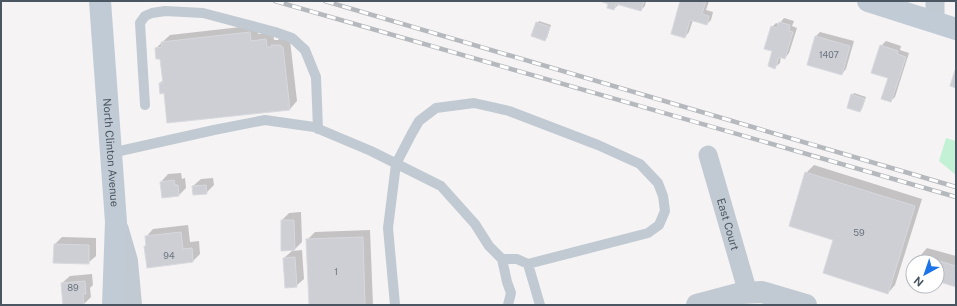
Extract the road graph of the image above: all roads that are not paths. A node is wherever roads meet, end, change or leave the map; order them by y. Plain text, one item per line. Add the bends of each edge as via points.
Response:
1 (100, 1) edge
2 (868, 1) edge
3 (935, 1) edge
4 (935, 23) junction
5 (956, 29) edge
6 (146, 105) dead end
7 (318, 129) junction
8 (111, 153) junction
9 (708, 155) dead end
10 (396, 164) junction
11 (116, 225) junction
12 (502, 259) junction
13 (528, 264) junction
14 (748, 293) junction
15 (113, 305) edge
16 (131, 305) edge
17 (395, 305) edge
18 (508, 305) edge
19 (540, 305) edge
20 (697, 305) edge
21 (806, 305) edge

1 - 8 main road, North Clinton Avenue
2 - 4 main road
3 - 4 street
4 - 5 main road
6 - 7 lane via 140,22 144,16 165,11 203,13 292,38 305,50 316,78
7 - 8 lane via 265,120
7 - 10 lane
8 - 11 main road, North Clinton Avenue
9 - 14 street, East Court
10 - 12 lane via 441,186
10 - 13 lane via 419,121 436,108 474,103 509,110 598,145 640,164 658,183 665,211 659,225 648,233
10 - 17 lane via 388,228
11 - 15 main road, North Clinton Avenue
11 - 16 street via 127,261
12 - 13 lane via 517,259
12 - 18 lane via 510,292
13 - 19 lane
14 - 20 street
14 - 21 street via 762,292

